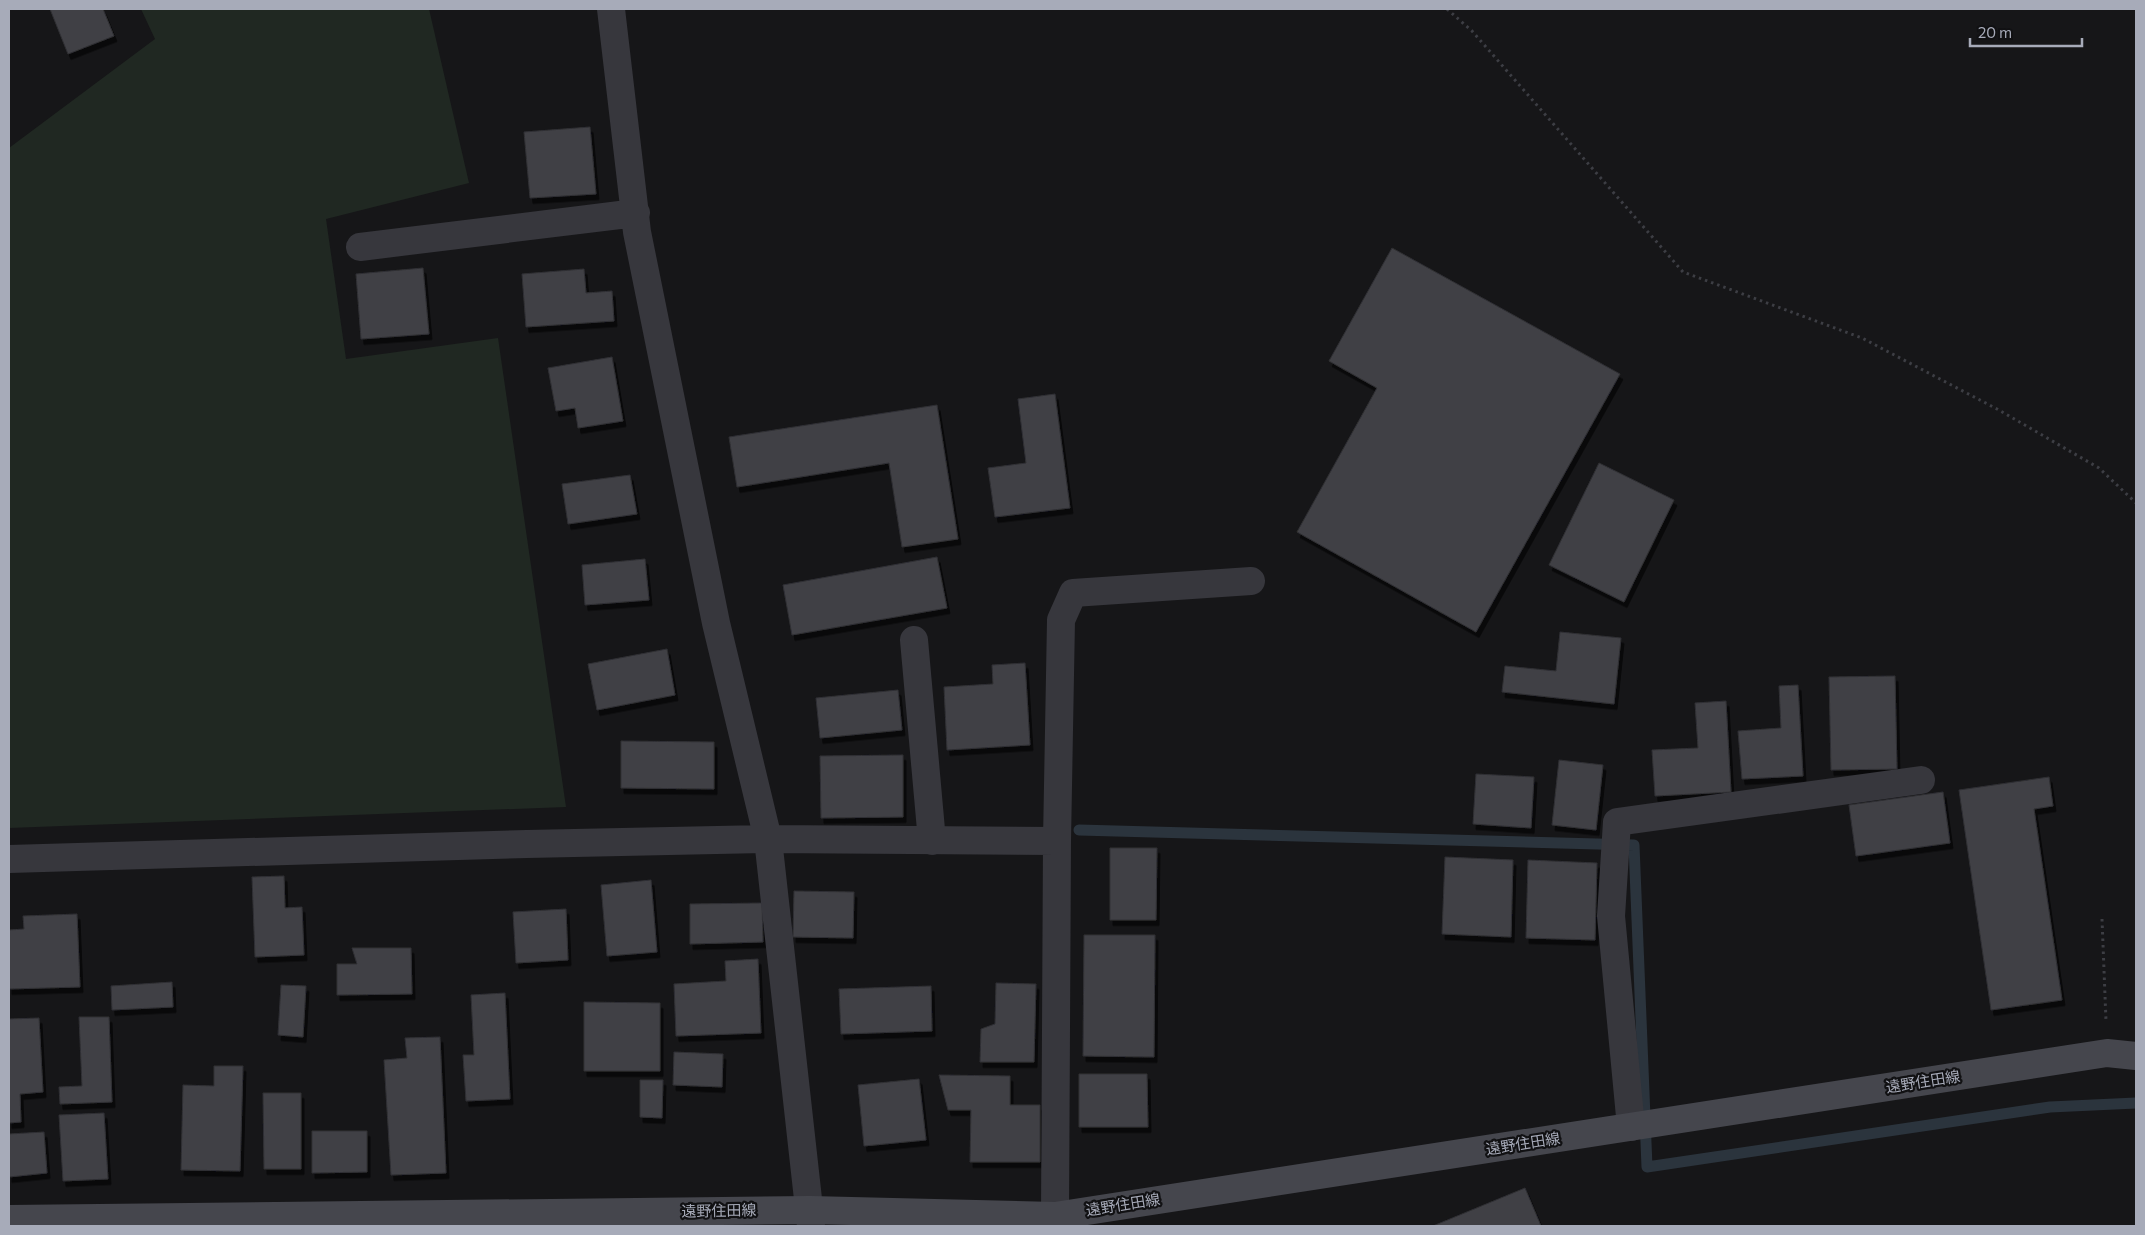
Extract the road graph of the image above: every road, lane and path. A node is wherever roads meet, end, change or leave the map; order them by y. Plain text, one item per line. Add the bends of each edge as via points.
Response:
1 (611, 9) edge
2 (1447, 9) edge
3 (636, 213) junction
4 (360, 246) dead end
5 (2136, 504) edge
6 (1251, 581) dead end
7 (914, 640) dead end
8 (1921, 780) dead end
9 (768, 839) junction
10 (932, 840) junction
11 (1057, 841) junction
12 (9, 859) edge
13 (2102, 919) dead end
14 (2107, 1053) junction
15 (2136, 1056) edge
16 (1631, 1127) junction
17 (1055, 1216) junction
18 (811, 1218) edge
19 (9, 1220) edge

1 - 3 street
2 - 5 path via 1472,31 1683,272 1862,338 1997,409 2099,468
3 - 4 street
3 - 9 street via 639,242 716,623
6 - 11 street via 1073,594 1061,620
7 - 10 street
8 - 16 street via 1617,822 1611,916
9 - 10 street
9 - 12 street
9 - 18 street
10 - 11 street
11 - 17 street
13 - 14 path
14 - 15 main road, 遠野住田線
14 - 16 main road, 遠野住田線
16 - 17 main road, 遠野住田線
17 - 18 main road, 遠野住田線
18 - 19 main road, 遠野住田線

